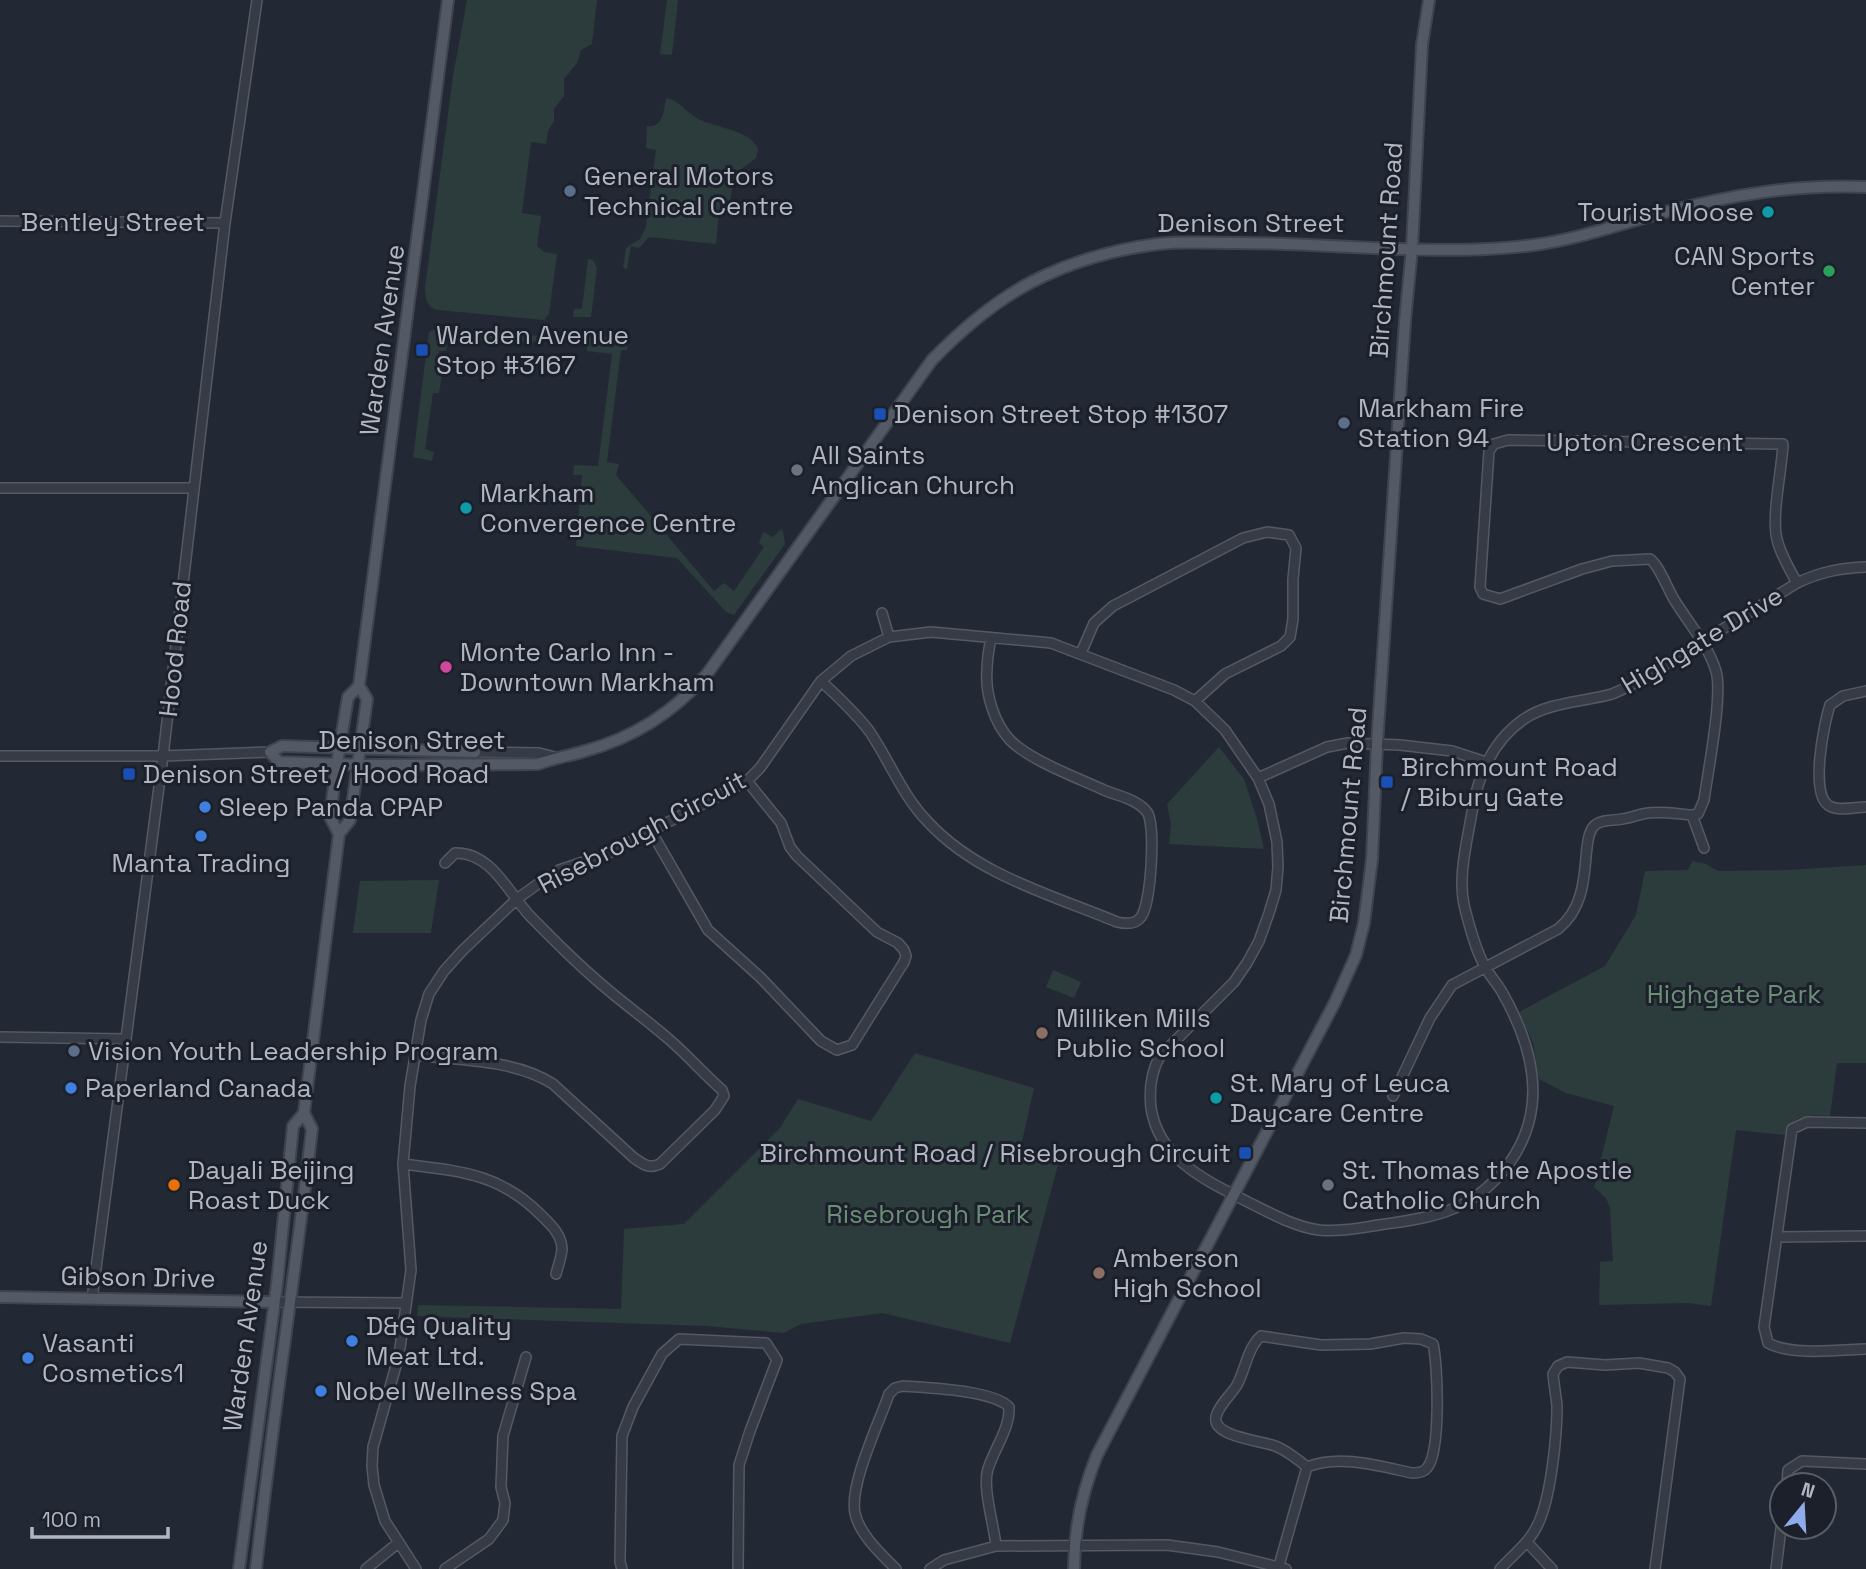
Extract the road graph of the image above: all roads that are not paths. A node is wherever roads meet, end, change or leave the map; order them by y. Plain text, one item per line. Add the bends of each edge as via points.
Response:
1 (257, 0) edge
2 (448, 0) edge
3 (1429, 0) edge
4 (1866, 187) edge
5 (0, 221) edge
6 (225, 223) junction
7 (1412, 248) junction
8 (0, 488) edge
9 (193, 488) junction
10 (1866, 567) edge
11 (1797, 583) junction
12 (882, 613) dead end
13 (889, 637) junction
14 (991, 638) junction
15 (1702, 641) junction
16 (1081, 653) junction
17 (821, 681) junction
18 (359, 686) junction
19 (1866, 691) edge
20 (1195, 701) junction
21 (1377, 744) junction
22 (340, 747) junction
23 (360, 748) junction
24 (270, 752) junction
25 (475, 752) joint
26 (0, 756) edge
27 (163, 756) junction
28 (555, 757) junction
29 (1486, 762) junction
30 (338, 763) junction
31 (358, 764) junction
32 (1258, 778) junction
33 (747, 780) junction
34 (1866, 807) edge
35 (1692, 815) junction
36 (651, 831) junction
37 (339, 834) junction
38 (1704, 848) dead end
39 (445, 863) dead end
40 (517, 899) junction
41 (1485, 968) junction
42 (0, 1037) edge
43 (125, 1039) junction
44 (415, 1055) junction
45 (1392, 1096) dead end
46 (304, 1113) junction
47 (1866, 1123) edge
48 (403, 1164) junction
49 (1235, 1196) junction
50 (1865, 1236) edge
51 (1777, 1237) junction
52 (556, 1274) dead end
53 (0, 1297) edge
54 (92, 1299) junction
55 (274, 1302) junction
56 (406, 1303) junction
57 (290, 1304) junction
58 (1866, 1349) edge
59 (526, 1357) dead end
60 (1866, 1464) edge
61 (1307, 1467) junction
62 (251, 1468) junction
63 (1788, 1471) edge
64 (266, 1479) junction
65 (1779, 1541) edge
66 (1527, 1542) junction
67 (398, 1543) junction
68 (1075, 1545) junction
69 (996, 1546) junction
70 (1281, 1568) edge
71 (239, 1569) edge
72 (256, 1569) edge
73 (366, 1569) edge
74 (416, 1569) edge
75 (445, 1569) edge
76 (622, 1569) edge
77 (738, 1569) edge
78 (896, 1569) edge
79 (930, 1569) edge
80 (1074, 1569) edge
81 (1500, 1569) edge
82 (1552, 1569) edge
83 (1655, 1569) edge
84 (1776, 1569) edge

1 - 6 street, Hood Road
2 - 18 main road, Warden Avenue
3 - 7 main road, Birchmount Road via 1423,33
4 - 7 main road, Denison Street via 1753,192 1542,244
5 - 6 street, Bentley Street
6 - 9 street, Hood Road
7 - 21 main road, Birchmount Road
7 - 28 main road, Denison Street via 1167,243 1076,264 1018,290 957,334 922,373 692,691 639,730 584,752
8 - 9 street
9 - 27 street, Hood Road
10 - 11 street, Highgate Drive via 1828,570
11 - 15 street, Highgate Drive
11 - 15 street, Upton Crescent via 1777,541 1783,444 1507,440 1494,444 1486,472 1483,594 1500,599 1612,561 1650,559
12 - 13 street
13 - 14 street, Risebrough Circuit via 931,632
13 - 17 street, Risebrough Circuit via 851,656
14 - 16 street, Risebrough Circuit via 1051,643
14 - 17 street via 986,671 989,694 995,716 1012,742 1047,763 1128,798 1147,813 1153,830 1148,895 1136,922 1117,922 1004,876 947,840 901,788 870,732
15 - 29 street, Highgate Drive via 1614,693 1556,705 1526,718
15 - 35 street via 1716,671 1717,697 1704,800 1698,814
16 - 20 street, Risebrough Circuit
16 - 20 street via 1094,623 1113,606 1243,538 1267,532 1289,535 1296,548 1290,637 1225,674
17 - 33 street, Risebrough Circuit
18 - 22 main road, Warden Avenue via 348,697
18 - 23 main road, Warden Avenue via 367,699
19 - 34 street via 1843,696 1830,705 1819,786 1829,806
20 - 32 street, Risebrough Circuit via 1225,730
21 - 29 street via 1452,751
21 - 32 street via 1327,747
21 - 49 main road, Birchmount Road via 1372,859 1356,955
22 - 23 main road, Denison Street
22 - 24 main road, Denison Street via 282,746
22 - 30 main road, Warden Avenue
23 - 25 main road, Denison Street
23 - 31 main road, Warden Avenue
24 - 27 street, Denison Street
24 - 30 main road, Denison Street via 279,761
25 - 28 street, Denison Street
26 - 27 street, Denison Street
27 - 43 street, Hood Road
28 - 31 main road, Denison Street via 538,764
29 - 41 street, Highgate Drive via 1472,808 1462,890
30 - 31 main road, Denison Street
30 - 37 main road, Warden Avenue via 330,817
31 - 37 main road, Warden Avenue via 350,820
32 - 49 street, Risebrough Circuit via 1277,842 1276,890 1269,913 1259,941 1234,982 1160,1056 1152,1069 1150,1098 1158,1136 1169,1151
33 - 36 street, Risebrough Circuit
33 - 36 street via 781,823 797,856 877,932 904,950 904,961 852,1045 837,1050 821,1041 708,930
35 - 38 street
35 - 41 street via 1649,813 1594,826 1588,838 1580,900 1568,921
36 - 40 street, Risebrough Circuit via 607,854 559,870
37 - 46 main road, Warden Avenue
39 - 40 street via 455,853 477,856
40 - 44 street, Risebrough Circuit via 444,971 429,994
40 - 44 street via 592,976 722,1090 720,1105 660,1164 646,1166 538,1075 511,1067
41 - 45 street via 1452,985 1430,1018
41 - 49 street, Highgate Drive via 1522,1033 1534,1082 1524,1136 1508,1166 1487,1188 1473,1200 1437,1216 1337,1231 1300,1225
42 - 43 street
43 - 54 street, Hood Road
44 - 48 street, Risebrough Circuit
46 - 55 main road, Warden Avenue via 293,1126
46 - 57 main road, Warden Avenue via 312,1129
47 - 51 street via 1807,1122 1792,1129
48 - 52 street via 483,1176 520,1198 559,1234 562,1249
48 - 56 street, Risebrough Circuit via 411,1257
49 - 68 main road, Birchmount Road via 1097,1455 1083,1496
50 - 51 street
51 - 58 street via 1764,1327 1768,1343 1802,1350
53 - 54 main road, Gibson Drive
54 - 55 main road, Gibson Drive
55 - 57 street
55 - 62 main road, Warden Avenue
56 - 57 street
56 - 67 street, Risebrough Circuit via 399,1355 373,1447 372,1466 385,1521
57 - 64 main road, Warden Avenue
59 - 75 street via 503,1436 503,1520 489,1539
60 - 63 street via 1802,1461
61 - 61 street via 1343,1461 1412,1473 1427,1468 1433,1456 1437,1416 1433,1344 1404,1338 1350,1345 1290,1342 1269,1336 1257,1339 1216,1424 1230,1434 1279,1447
61 - 70 street
62 - 64 main road
62 - 71 main road, Warden Avenue
64 - 72 main road, Warden Avenue
65 - 84 street
66 - 81 street
66 - 82 street
66 - 83 street via 1538,1524 1549,1486 1557,1404 1553,1374 1559,1366 1567,1362 1639,1363 1668,1368 1680,1379
67 - 73 street
67 - 74 street, Risebrough Circuit
68 - 69 street
68 - 70 street via 1167,1545
68 - 80 main road, Birchmount Road
69 - 78 street via 987,1470 1009,1421 1009,1407 999,1399 968,1392 903,1386 889,1394 856,1489 855,1513 870,1540
69 - 79 street via 944,1560
76 - 77 street via 622,1436 662,1354 679,1339 766,1343 778,1360 739,1465

